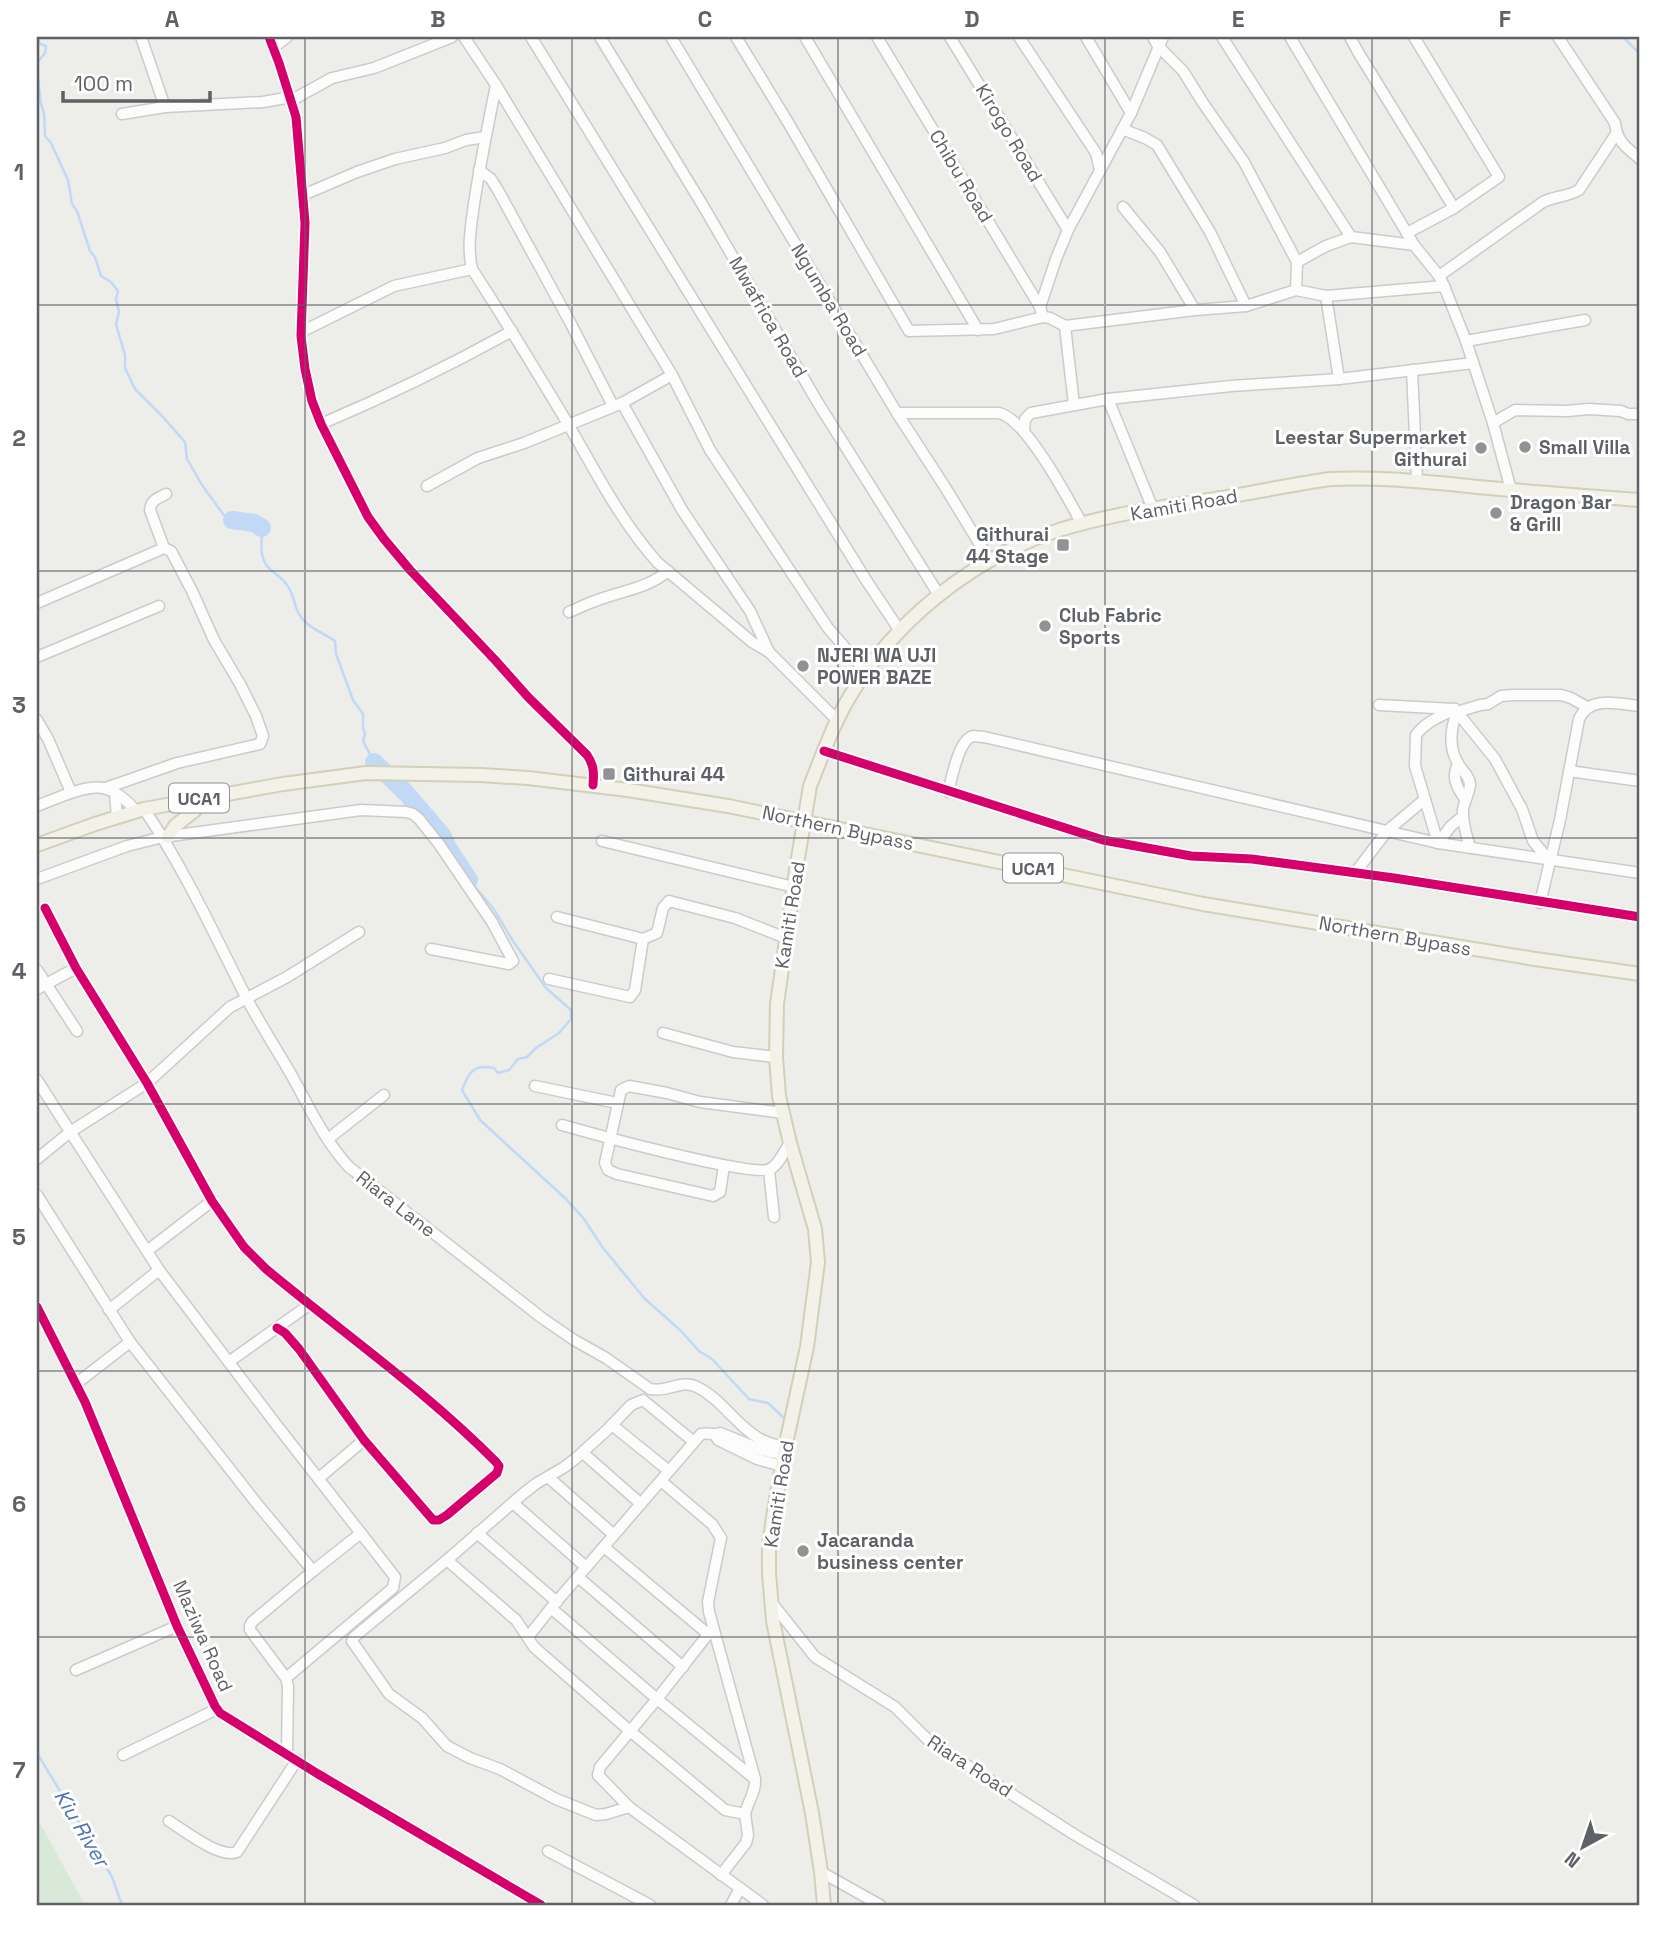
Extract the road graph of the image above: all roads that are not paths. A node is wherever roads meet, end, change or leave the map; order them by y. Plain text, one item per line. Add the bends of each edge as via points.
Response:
1 (141, 37) edge
2 (269, 37) edge
3 (287, 37) edge
4 (452, 37) edge
5 (464, 37) edge
6 (531, 37) edge
7 (600, 37) edge
8 (671, 37) edge
9 (736, 37) edge
10 (805, 37) edge
11 (877, 37) edge
12 (950, 37) edge
13 (1018, 37) edge
14 (1086, 37) edge
15 (1222, 37) edge
16 (1290, 37) edge
17 (1350, 37) edge
18 (1414, 37) edge
19 (1558, 37) edge
20 (1158, 40) edge
21 (273, 48) junction
22 (496, 85) junction
23 (291, 99) junction
24 (165, 107) junction
25 (1131, 113) junction
26 (122, 114) dead end
27 (1122, 129) junction
28 (1616, 134) junction
29 (485, 137) junction
30 (1640, 159) edge
31 (479, 170) junction
32 (1100, 170) junction
33 (303, 195) junction
34 (1123, 207) dead end
35 (1454, 208) junction
36 (1068, 230) junction
37 (1407, 233) junction
38 (1351, 237) junction
39 (1414, 246) junction
40 (1297, 262) junction
41 (472, 269) junction
42 (1442, 281) junction
43 (1296, 289) junction
44 (1326, 296) junction
45 (1246, 306) junction
46 (1195, 310) junction
47 (1042, 312) junction
48 (1585, 320) dead end
49 (1066, 326) junction
50 (978, 330) junction
51 (512, 331) junction
52 (301, 332) junction
53 (1466, 341) junction
54 (1473, 363) junction
55 (1412, 370) junction
56 (672, 375) junction
57 (1339, 379) junction
58 (1108, 399) junction
59 (617, 405) junction
60 (1074, 405) junction
61 (897, 413) junction
62 (1640, 414) edge
63 (1493, 423) junction
64 (321, 424) junction
65 (568, 424) junction
66 (1024, 431) junction
67 (1417, 480) junction
68 (427, 486) dead end
69 (1511, 490) junction
70 (166, 494) dead end
71 (1640, 500) edge
72 (1153, 509) junction
73 (1082, 524) junction
74 (163, 548) junction
75 (990, 561) junction
76 (668, 571) junction
77 (939, 595) junction
78 (37, 603) edge
79 (159, 606) dead end
80 (569, 612) dead end
81 (900, 631) junction
82 (769, 652) junction
83 (37, 657) edge
84 (866, 672) junction
85 (1379, 705) dead end
86 (1640, 706) edge
87 (1587, 707) junction
88 (1456, 710) junction
89 (37, 720) edge
90 (837, 720) junction
91 (824, 751) junction
92 (1569, 771) junction
93 (1640, 781) edge
94 (593, 785) junction
95 (111, 791) junction
96 (71, 792) junction
97 (948, 792) junction
98 (207, 797) junction
99 (1424, 799) junction
100 (37, 806) edge
101 (140, 810) junction
102 (1463, 816) junction
103 (117, 817) junction
104 (1387, 831) junction
105 (166, 837) junction
106 (602, 841) dead end
107 (1438, 843) junction
108 (37, 845) edge
109 (1470, 848) junction
110 (1549, 860) junction
111 (1355, 873) junction
112 (1640, 873) edge
113 (37, 878) edge
114 (794, 887) junction
115 (1540, 903) junction
116 (45, 908) dead end
117 (557, 917) dead end
118 (1640, 917) edge
119 (359, 932) dead end
120 (643, 939) junction
121 (786, 939) junction
122 (430, 949) dead end
123 (76, 968) junction
124 (37, 970) edge
125 (1640, 974) edge
126 (549, 979) dead end
127 (41, 987) edge
128 (246, 998) junction
129 (77, 1031) dead end
130 (663, 1033) dead end
131 (776, 1057) junction
132 (37, 1080) edge
133 (147, 1083) junction
134 (535, 1086) dead end
135 (384, 1095) dead end
136 (617, 1103) junction
137 (783, 1113) junction
138 (562, 1125) dead end
139 (70, 1132) junction
140 (328, 1139) junction
141 (611, 1139) junction
142 (790, 1143) junction
143 (37, 1159) edge
144 (724, 1166) junction
145 (769, 1170) junction
146 (37, 1195) edge
147 (212, 1201) junction
148 (774, 1217) dead end
149 (146, 1251) junction
150 (159, 1269) junction
151 (309, 1305) junction
152 (37, 1307) edge
153 (109, 1310) junction
154 (277, 1328) junction
155 (130, 1342) junction
156 (230, 1361) junction
157 (77, 1383) junction
158 (612, 1424) junction
159 (364, 1440) junction
160 (694, 1442) junction
161 (583, 1453) junction
162 (784, 1456) junction
163 (669, 1471) junction
164 (548, 1476) junction
165 (319, 1478) junction
166 (661, 1481) junction
167 (513, 1503) junction
168 (641, 1504) junction
169 (361, 1532) junction
170 (477, 1533) junction
171 (614, 1535) junction
172 (604, 1547) junction
173 (447, 1560) junction
174 (586, 1567) junction
175 (313, 1571) junction
176 (578, 1577) junction
177 (769, 1599) junction
178 (554, 1605) junction
179 (177, 1626) junction
180 (710, 1631) junction
181 (528, 1637) junction
182 (682, 1667) junction
183 (76, 1670) dead end
184 (286, 1678) junction
185 (657, 1699) junction
186 (217, 1709) junction
187 (630, 1731) junction
188 (286, 1753) junction
189 (123, 1755) dead end
190 (297, 1760) junction
191 (755, 1779) junction
192 (629, 1807) junction
193 (745, 1814) junction
194 (169, 1821) dead end
195 (548, 1851) dead end
196 (821, 1872) junction
197 (722, 1875) junction
198 (740, 1888) junction
199 (541, 1905) edge
200 (650, 1905) edge
201 (731, 1905) edge
202 (763, 1905) edge
203 (824, 1905) edge
204 (880, 1905) edge
205 (1194, 1905) edge

1 - 24 street
2 - 21 street
3 - 21 street
4 - 23 street via 374,68 332,78
5 - 22 street
6 - 81 street
7 - 77 street, Mwafrica Road via 818,403
8 - 61 street, Ngumba Road
9 - 50 street via 909,331
10 - 50 street
11 - 47 street, Chibu Road
12 - 36 street, Kirogo Road
13 - 32 street via 1096,153
14 - 25 street
15 - 38 street
16 - 37 street
17 - 35 street
18 - 35 street via 1499,174
19 - 28 street via 1615,123
20 - 25 street
20 - 40 street via 1244,162
21 - 23 street
22 - 29 street
22 - 56 street
23 - 24 street
23 - 33 street
24 - 26 street
25 - 27 street
27 - 32 street
27 - 45 street via 1157,145 1210,232
28 - 30 street
28 - 42 street via 1578,190 1543,202
29 - 31 street
29 - 33 street via 395,159
31 - 41 street via 470,238
31 - 59 street via 499,192
32 - 36 street
33 - 52 street
34 - 46 street via 1160,252
35 - 37 street
36 - 47 street
37 - 39 street
38 - 39 street
38 - 40 street
39 - 42 street
40 - 43 street
41 - 51 street
41 - 52 street via 394,286
42 - 44 street
42 - 53 street
43 - 44 street
43 - 45 street
44 - 57 street
45 - 46 street
46 - 49 street
47 - 49 street
47 - 50 street via 1003,327
48 - 53 street
49 - 60 street
51 - 64 street via 410,385
51 - 65 street
52 - 64 street via 305,369
53 - 54 street
54 - 55 street
54 - 63 street
55 - 57 street
55 - 67 street
56 - 59 street
56 - 84 street via 710,450 828,628
57 - 58 street
58 - 60 street
58 - 72 street
59 - 65 street
59 - 82 street via 750,611
60 - 66 street via 1031,413
61 - 66 street via 1001,413
61 - 75 street, Ngumba Road
62 - 63 street via 1515,410
63 - 69 street
64 - 94 street via 368,517 410,570 587,755 594,770
65 - 68 street via 478,458
65 - 76 street via 613,504 647,551
66 - 73 street
67 - 69 main road, Kamiti Road
67 - 72 main road, Kamiti Road via 1331,478
69 - 71 main road, Kamiti Road
70 - 74 street via 155,499 150,510
72 - 73 main road, Kamiti Road
73 - 75 main road, Kamiti Road via 1035,539
74 - 78 street
74 - 95 street via 171,551 256,716 263,740 177,763
75 - 77 main road, Kamiti Road
76 - 80 street via 659,579
76 - 82 street
77 - 81 main road, Kamiti Road
79 - 83 street
81 - 84 main road, Kamiti Road
82 - 90 street
84 - 90 main road, Kamiti Road
85 - 88 street
86 - 87 street via 1595,703
87 - 88 street via 1561,695 1513,695
87 - 92 street via 1579,719
88 - 99 street via 1416,735 1415,766
88 - 102 street via 1451,735 1458,764 1470,785
88 - 110 street via 1495,759 1533,841
89 - 96 street
90 - 91 main road, Kamiti Road
91 - 97 street
91 - 114 main road, Kamiti Road, bridge via 810,786
92 - 93 street
92 - 110 street
94 - 98 main road, Northern Bypass / UCA1 via 516,777 366,773
94 - 125 main road, Northern Bypass / UCA1 via 728,806 1203,904
95 - 96 street
95 - 101 street, Riara Lane
95 - 103 street
96 - 100 street
97 - 104 street via 961,747 974,736
97 - 111 street via 1103,840 1191,856
98 - 101 main road, Northern Bypass / UCA1
98 - 105 main road
99 - 104 street
99 - 107 street
101 - 103 main road, Northern Bypass / UCA1
101 - 105 street, Riara Lane
102 - 107 street
102 - 109 street
103 - 108 main road, Northern Bypass / UCA1
104 - 107 street
104 - 111 street
105 - 113 street
105 - 122 street via 361,810 413,814 439,844 513,961 497,963
105 - 128 street, Riara Lane
106 - 114 street
107 - 109 street
109 - 110 street
110 - 112 street
110 - 115 street
111 - 115 street
114 - 121 main road, Kamiti Road
115 - 118 street
116 - 123 street
117 - 120 street
119 - 128 street
120 - 121 street via 657,933 669,901 735,918
120 - 126 street via 630,997
121 - 131 main road, Kamiti Road
123 - 127 street
123 - 133 street
124 - 127 street
127 - 129 street
128 - 133 street via 230,1007
128 - 140 street, Riara Lane
130 - 131 street via 733,1052
131 - 137 main road, Kamiti Road
132 - 139 street
133 - 139 street
133 - 147 street
134 - 136 street
135 - 140 street
136 - 137 street via 621,1090 629,1086
136 - 141 street
137 - 142 main road, Kamiti Road
138 - 141 street
139 - 143 street
139 - 149 street
140 - 162 street, Riara Lane via 349,1167 561,1332 650,1389 696,1386
141 - 144 street
141 - 144 street via 606,1167 643,1181 716,1196
142 - 145 street
142 - 162 main road, Kamiti Road via 818,1250 807,1347
144 - 145 street
145 - 148 street
146 - 153 street
147 - 149 street
147 - 151 street via 254,1258
149 - 150 street
150 - 153 street
150 - 156 street
151 - 154 street
151 - 159 street via 411,1384 463,1429 499,1469 435,1521
152 - 157 street, Maziwa Road
153 - 155 street
154 - 156 street
154 - 159 street via 299,1349
155 - 157 street
155 - 175 street
156 - 165 street
157 - 179 street, Maziwa Road
158 - 160 street via 643,1400
158 - 161 street
158 - 163 street
159 - 165 street
160 - 162 street via 704,1433 720,1433
160 - 163 street
161 - 164 street
161 - 168 street
162 - 177 main road, Kamiti Road via 769,1546
163 - 166 street
164 - 167 street
164 - 171 street
165 - 169 street
166 - 168 street
166 - 180 street via 719,1531 708,1602
167 - 170 street
167 - 174 street
168 - 171 street
169 - 175 street
169 - 184 street via 395,1577 393,1588
170 - 173 street
170 - 178 street
171 - 172 street
172 - 174 street
172 - 180 street
173 - 181 street via 505,1609
173 - 192 street via 352,1641 385,1689 422,1718 447,1746 470,1758 596,1815
174 - 176 street
175 - 184 street via 250,1626
176 - 178 street
176 - 182 street
177 - 196 main road, Kamiti Road
177 - 205 street, Riara Road via 815,1657 895,1707 929,1741
178 - 181 street
178 - 185 street
179 - 183 street
179 - 186 street, Maziwa Road
180 - 182 street
180 - 191 street
181 - 187 street
182 - 185 street
184 - 188 street
185 - 187 street
185 - 191 street
186 - 188 street, Maziwa Road
186 - 189 street
187 - 192 street via 598,1775
187 - 193 street via 725,1810
188 - 190 street, Maziwa Road
190 - 194 street via 234,1854 214,1848
190 - 199 street, Maziwa Road
191 - 193 street
192 - 197 street
193 - 197 street via 746,1843
195 - 200 street
196 - 203 main road, Kamiti Road
196 - 204 street
197 - 198 street
198 - 201 street
198 - 202 street

